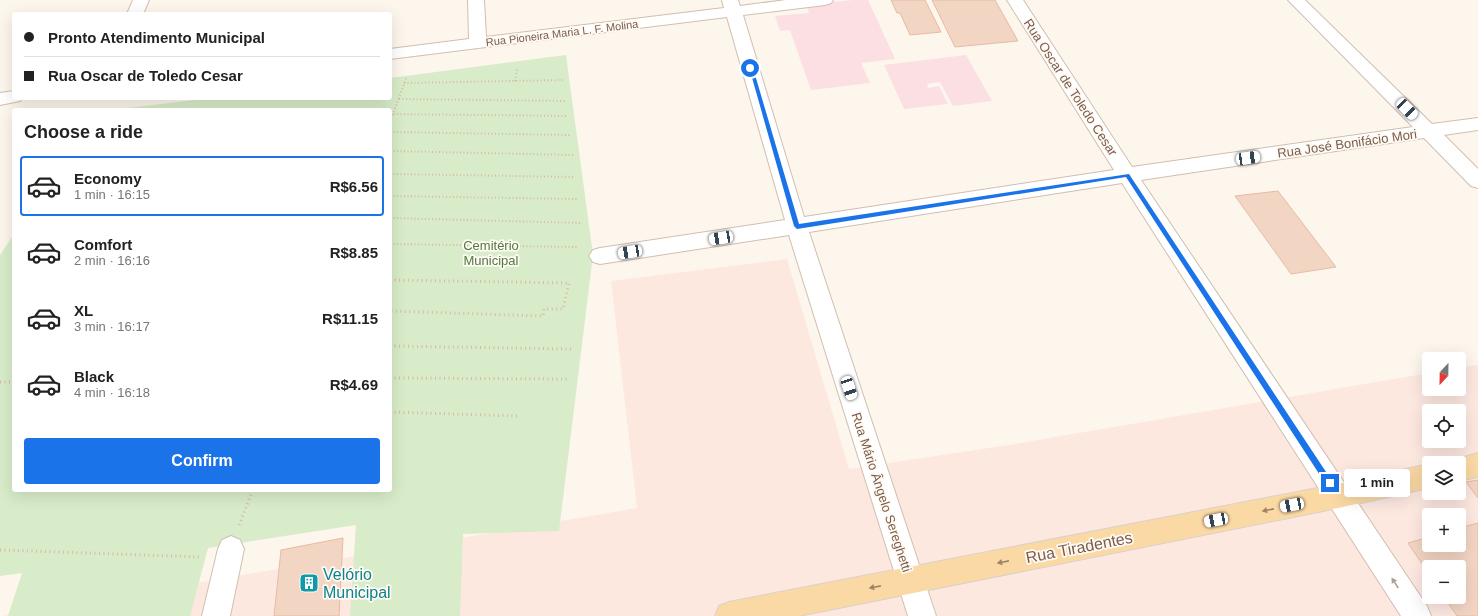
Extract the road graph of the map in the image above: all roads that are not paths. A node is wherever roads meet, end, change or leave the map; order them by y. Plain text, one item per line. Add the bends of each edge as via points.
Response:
1 (141, 0) edge
2 (476, 0) edge
3 (825, 0) edge
4 (1015, 0) edge
5 (1296, 0) edge
6 (732, 6) edge
7 (136, 12) edge
8 (478, 44) junction
9 (392, 54) edge
10 (12, 97) edge
11 (0, 99) edge
12 (1478, 124) edge
13 (1429, 131) junction
14 (1127, 175) junction
15 (1478, 181) edge
16 (797, 226) junction
17 (600, 256) dead end
18 (1478, 465) edge
19 (1466, 468) edge
20 (1422, 478) edge
21 (1338, 496) junction
22 (230, 553) road end
23 (910, 580) junction
24 (216, 616) edge
25 (729, 616) edge
26 (922, 616) edge
27 (1417, 616) edge

1 - 7 street
2 - 8 street
3 - 6 street, Rua Pioneira Maria L. F. Molina
4 - 14 street, Rua Oscar de Toledo Cesar
5 - 13 street
6 - 8 street, Rua Pioneira Maria L. F. Molina
6 - 16 street, Rua Mário Ângelo Sereghetti
8 - 9 street, Rua Pioneira Maria L. F. Molina
10 - 11 street
12 - 13 street, Rua José Bonifácio Mori
13 - 14 street, Rua José Bonifácio Mori
13 - 15 street
14 - 16 street, Rua José Bonifácio Mori
14 - 21 street, Rua Oscar de Toledo Cesar
16 - 17 street, Rua José Bonifácio Mori
16 - 23 street, Rua Mário Ângelo Sereghetti
18 - 19 main road
20 - 21 main road, Rua Tiradentes
21 -> 23 main road, Rua Tiradentes
27 -> 21 street, Rua Oscar de Toledo Cesar
22 - 24 street
23 -> 25 main road, Rua Tiradentes
23 - 26 street, Rua Mário Ângelo Sereghetti

